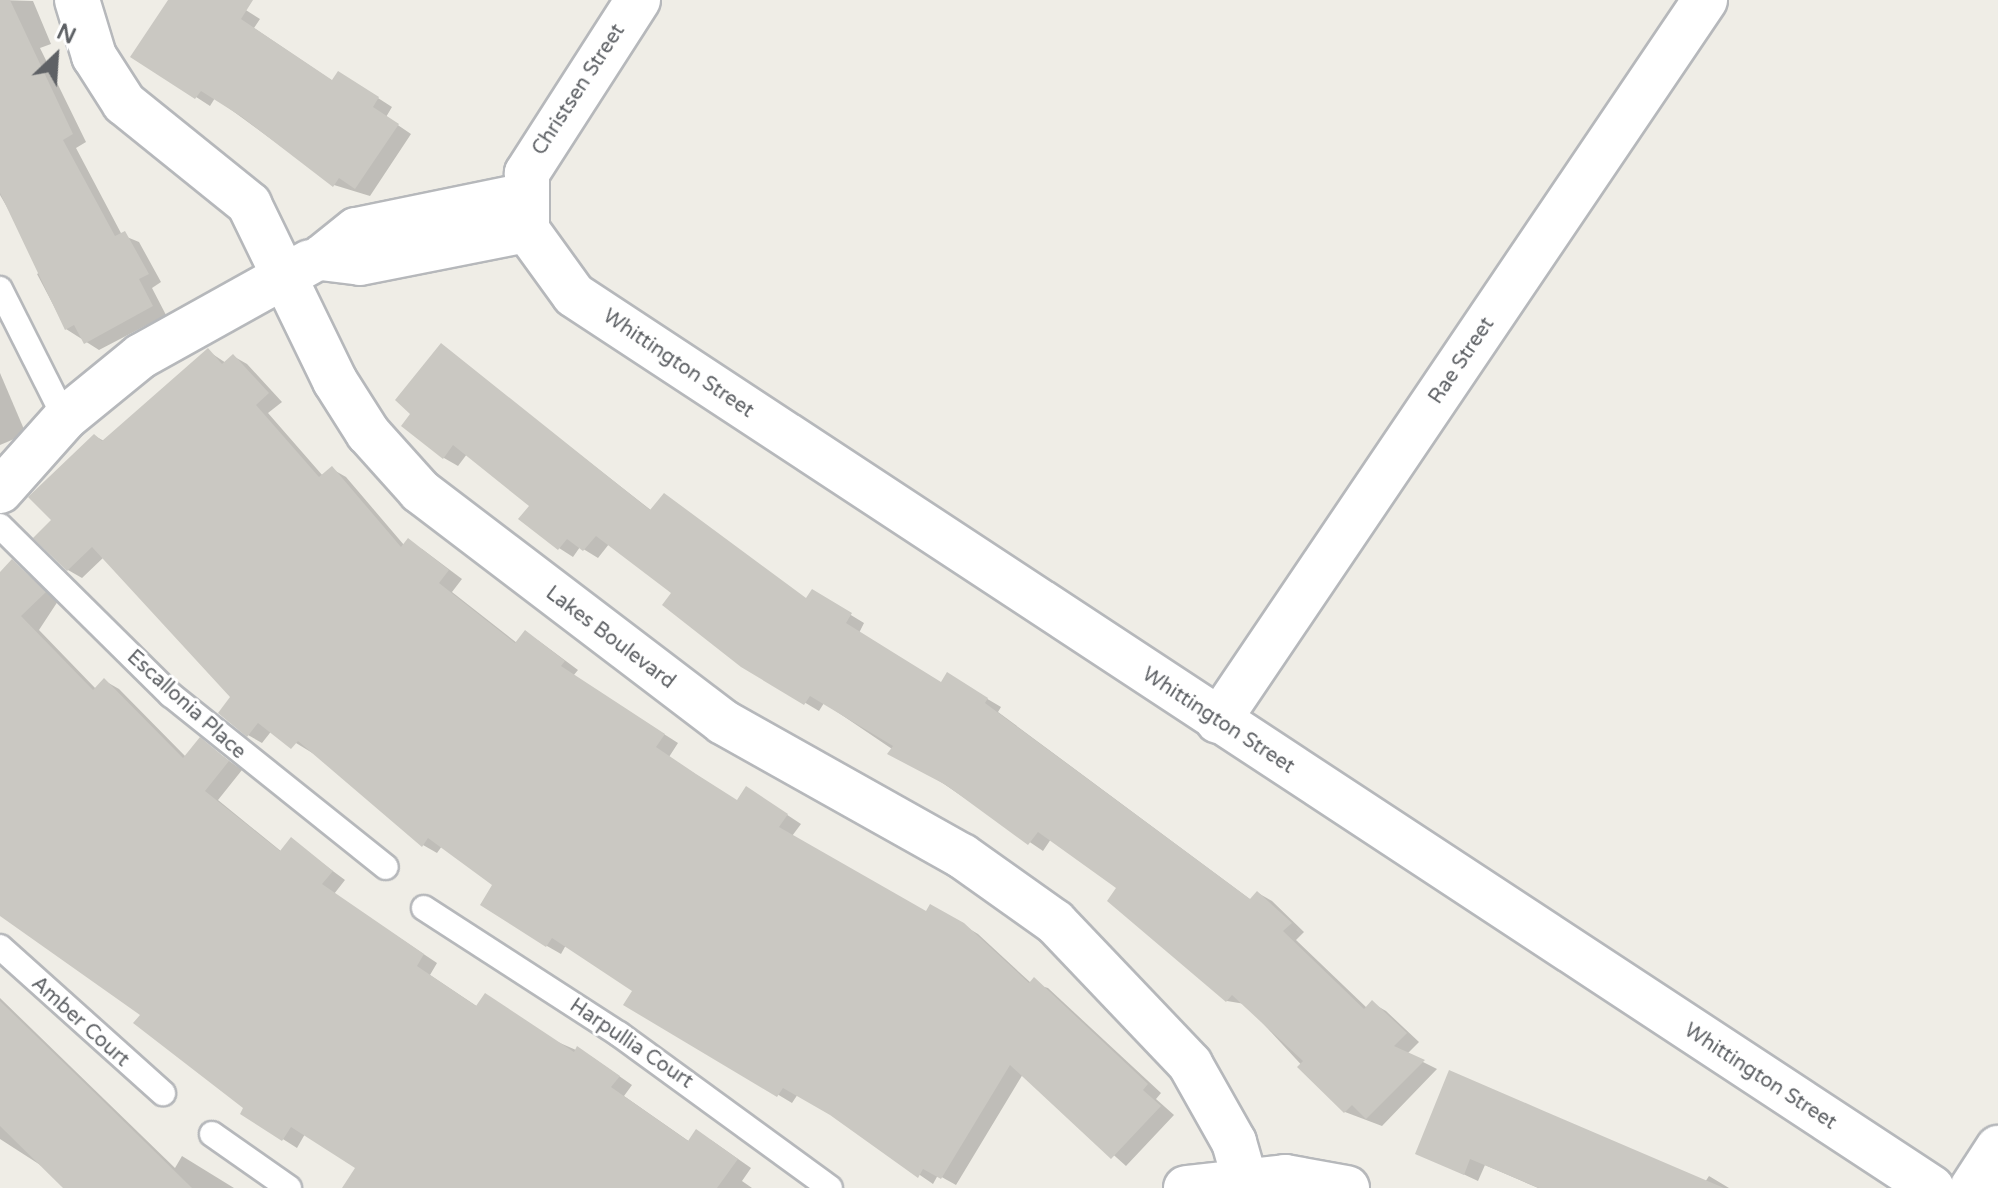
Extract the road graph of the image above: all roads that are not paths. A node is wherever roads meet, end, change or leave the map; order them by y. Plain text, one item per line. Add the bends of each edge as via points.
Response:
1 (77, 0) edge
2 (638, 0) edge
3 (1705, 0) edge
4 (525, 213) junction
5 (302, 265) junction
6 (0, 289) edge
7 (65, 418) junction
8 (0, 491) edge
9 (0, 526) edge
10 (1218, 721) junction
11 (386, 867) dead end
12 (424, 908) dead end
13 (0, 947) edge
14 (163, 1093) dead end
15 (212, 1134) dead end
16 (1998, 1148) edge
17 (1244, 1178) junction
18 (289, 1188) edge
19 (830, 1188) edge
20 (1186, 1188) edge
21 (1347, 1188) edge
22 (1932, 1188) edge
23 (1972, 1188) edge

1 - 5 street, Lakes Boulevard via 94,56 124,103 249,204
2 - 4 street, Christsen Street via 538,149
3 - 10 street, Rae Street
4 - 5 street via 360,263
4 - 10 street, Whittington Street via 574,295
5 - 7 street via 141,356
5 - 17 street, Lakes Boulevard via 360,420 420,491 723,722 962,856 1055,922 1190,1064 1228,1129
6 - 7 lane
7 - 8 street
9 - 11 lane, Escallonia Place via 171,695
10 - 22 street, Whittington Street
12 - 19 lane, Harpullia Court via 619,1034
13 - 14 lane, Amber Court
15 - 18 lane
16 - 23 street
17 - 20 street
17 - 21 street

